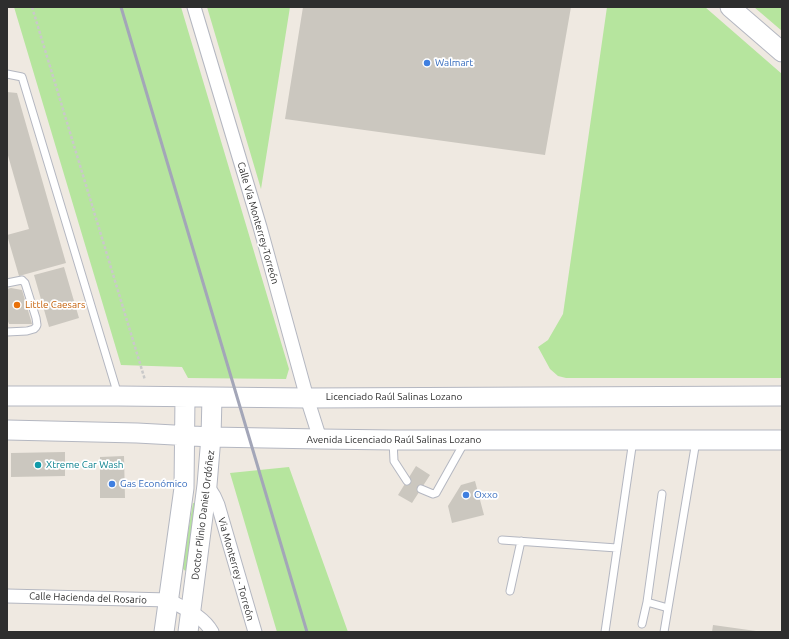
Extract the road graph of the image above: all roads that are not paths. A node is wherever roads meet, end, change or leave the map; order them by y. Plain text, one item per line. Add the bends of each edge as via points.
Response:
1 (194, 7) edge
2 (730, 7) edge
3 (782, 52) edge
4 (7, 74) edge
5 (7, 283) edge
6 (7, 332) edge
7 (7, 396) edge
8 (118, 396) junction
9 (185, 396) junction
10 (782, 396) edge
11 (212, 397) junction
12 (307, 398) junction
13 (7, 430) edge
14 (185, 436) junction
15 (211, 438) junction
16 (320, 440) junction
17 (393, 440) junction
18 (465, 440) junction
19 (633, 440) junction
20 (696, 440) junction
21 (782, 440) edge
22 (407, 481) dead end
23 (207, 484) junction
24 (421, 489) dead end
25 (662, 494) dead end
26 (502, 540) dead end
27 (521, 541) junction
28 (617, 548) junction
29 (510, 591) dead end
30 (7, 596) edge
31 (169, 600) junction
32 (647, 602) junction
33 (668, 608) junction
34 (191, 612) junction
35 (642, 624) dead end
36 (164, 632) edge
37 (188, 632) edge
38 (212, 632) edge
39 (255, 632) edge
40 (605, 632) edge
41 (664, 632) edge

1 - 12 street, Calle Vía Monterrey-Torreón via 268,254
2 - 3 main road
4 - 8 lane via 22,78
5 - 6 lane via 22,280 25,283 37,324 34,329 27,331
7 - 8 main road, Licenciado Raúl Salinas Lozano
8 - 9 main road, Licenciado Raúl Salinas Lozano
9 - 11 main road, Licenciado Raúl Salinas Lozano
9 - 14 main road
10 - 12 main road, Licenciado Raúl Salinas Lozano
11 - 12 main road, Licenciado Raúl Salinas Lozano
11 - 15 main road, Doctor Plinio Daniel Ordóñez
12 - 16 street, Calle Vía Monterrey-Torreón
13 - 14 main road, Avenida Licenciado Raúl Salinas Lozano
14 - 15 main road, Avenida Licenciado Raúl Salinas Lozano
14 - 31 main road via 184,488
15 - 16 main road, Avenida Licenciado Raúl Salinas Lozano
15 - 23 main road, Doctor Plinio Daniel Ordóñez
16 - 17 main road, Avenida Licenciado Raúl Salinas Lozano
17 - 18 main road, Avenida Licenciado Raúl Salinas Lozano
17 - 22 lane via 394,461
18 - 19 main road, Avenida Licenciado Raúl Salinas Lozano
18 - 24 lane via 436,493
19 - 20 main road, Avenida Licenciado Raúl Salinas Lozano
19 - 28 lane
20 - 21 main road, Avenida Licenciado Raúl Salinas Lozano
20 - 33 lane
23 - 34 main road, Doctor Plinio Daniel Ordóñez
23 - 39 street, Via Monterrey - Torreón via 218,505
25 - 32 lane
26 - 27 lane
27 - 28 lane
27 - 29 lane
28 - 40 lane
30 - 31 street, Calle Hacienda del Rosario
31 - 34 street
31 - 36 main road
32 - 33 lane
32 - 35 lane
33 - 41 lane
34 - 37 main road, Doctor Plinio Daniel Ordóñez
34 - 38 street

